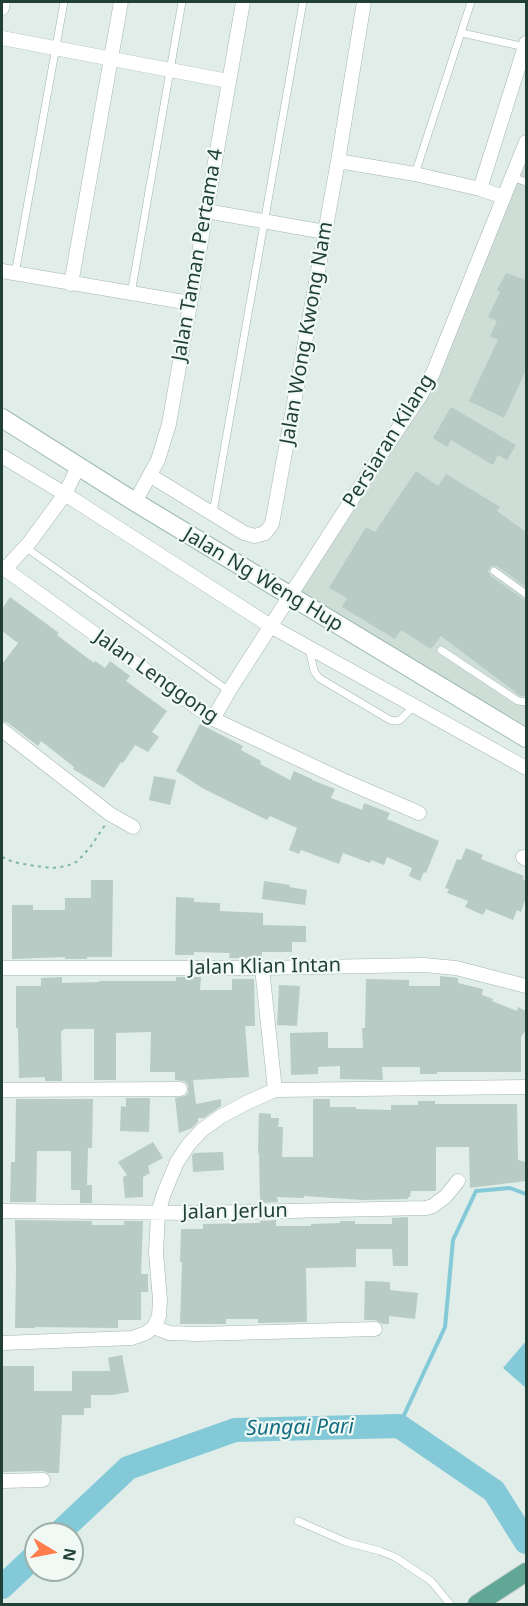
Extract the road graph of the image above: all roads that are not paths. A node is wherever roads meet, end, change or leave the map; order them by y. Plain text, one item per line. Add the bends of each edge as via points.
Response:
1 (3, 2) edge
2 (64, 2) edge
3 (120, 2) edge
4 (182, 2) edge
5 (243, 2) edge
6 (303, 2) edge
7 (364, 2) edge
8 (471, 2) edge
9 (2, 7) edge
10 (462, 33) junction
11 (2, 38) edge
12 (526, 45) edge
13 (56, 49) junction
14 (110, 58) junction
15 (171, 71) junction
16 (228, 81) junction
17 (526, 142) edge
18 (338, 161) junction
19 (415, 174) junction
20 (512, 177) junction
21 (526, 182) edge
22 (480, 189) junction
23 (504, 197) junction
24 (206, 211) junction
25 (264, 221) junction
26 (325, 232) junction
27 (8, 273) edge
28 (71, 284) junction
29 (130, 294) junction
30 (190, 303) junction
31 (2, 418) edge
32 (2, 456) edge
33 (78, 467) junction
34 (151, 476) junction
35 (65, 494) junction
36 (135, 502) junction
37 (213, 514) junction
38 (25, 547) junction
39 (3, 568) edge
40 (494, 570) dead end
41 (526, 594) edge
42 (290, 597) junction
43 (272, 627) junction
44 (309, 648) junction
45 (441, 650) dead end
46 (230, 691) junction
47 (526, 702) edge
48 (414, 706) junction
49 (213, 719) junction
50 (2, 730) edge
51 (526, 738) edge
52 (526, 768) edge
53 (419, 813) dead end
54 (133, 827) dead end
55 (2, 968) edge
56 (262, 968) junction
57 (526, 986) edge
58 (526, 1087) edge
59 (180, 1089) dead end
60 (2, 1090) edge
61 (275, 1090) junction
62 (458, 1181) dead end
63 (2, 1211) edge
64 (158, 1213) junction
65 (154, 1327) junction
66 (375, 1329) dead end
67 (2, 1343) edge
68 (43, 1480) dead end
69 (2, 1481) edge
70 (298, 1521) dead end
71 (526, 1572) edge
72 (526, 1586) edge
73 (501, 1598) edge
74 (450, 1605) edge
75 (477, 1605) edge

1 - 9 street
2 - 13 lane
3 - 14 street
4 - 15 lane
5 - 16 street, Jalan Taman Pertama 4
6 - 25 lane
7 - 18 street, Jalan Wong Kwong Nam
8 - 10 lane
10 - 12 lane
10 - 19 lane
11 - 13 street
12 - 22 street
13 - 14 street
13 - 27 lane
14 - 15 street
14 - 28 street
15 - 16 street
15 - 29 lane
16 - 24 street, Jalan Taman Pertama 4
17 - 20 street, Persiaran Kilang
18 - 19 street
18 - 26 street, Jalan Wong Kwong Nam
19 - 22 street
20 - 21 lane
20 - 23 street, Persiaran Kilang
22 - 23 street
23 - 42 street, Persiaran Kilang via 433,373
24 - 25 street
24 - 30 street, Jalan Taman Pertama 4
25 - 26 street
25 - 37 lane
26 - 37 street, Jalan Wong Kwong Nam via 272,524 265,533 255,536
27 - 28 street
28 - 29 street
29 - 30 street
30 - 34 street, Jalan Taman Pertama 4 via 169,424
31 - 33 main road, Jalan Ng Weng Hup
32 - 35 street
33 - 35 street
33 - 36 main road, Jalan Ng Weng Hup
34 - 36 street, Jalan Taman Pertama 4
34 - 37 street, Jalan Wong Kwong Nam
35 - 38 street
35 - 43 street
36 - 42 main road, Jalan Ng Weng Hup
38 - 39 street
38 - 46 lane
39 - 49 street, Jalan Lenggong
40 - 41 lane
42 - 43 street, Persiaran Kilang
42 - 51 main road, Jalan Ng Weng Hup
43 - 44 street
43 - 46 street, Persiaran Kilang
44 - 48 street
44 - 48 lane via 319,678 390,720 400,720
45 - 47 lane
46 - 49 street, Persiaran Kilang
48 - 52 street
49 - 53 street, Jalan Lenggong
50 - 54 street via 110,814
55 - 56 street, Jalan Klian Intan
56 - 57 street, Jalan Klian Intan via 442,966
56 - 61 street
58 - 61 street
59 - 60 street
61 - 64 street via 202,1130 177,1162
62 - 64 street, Jalan Jerlun via 446,1196 426,1208
63 - 64 street, Jalan Jerlun
64 - 65 street via 160,1300
65 - 66 street via 169,1333 198,1334
65 - 67 street via 132,1338
68 - 69 street
70 - 74 lane via 395,1557 431,1581
71 - 73 main road
72 - 73 main road
73 - 75 main road

